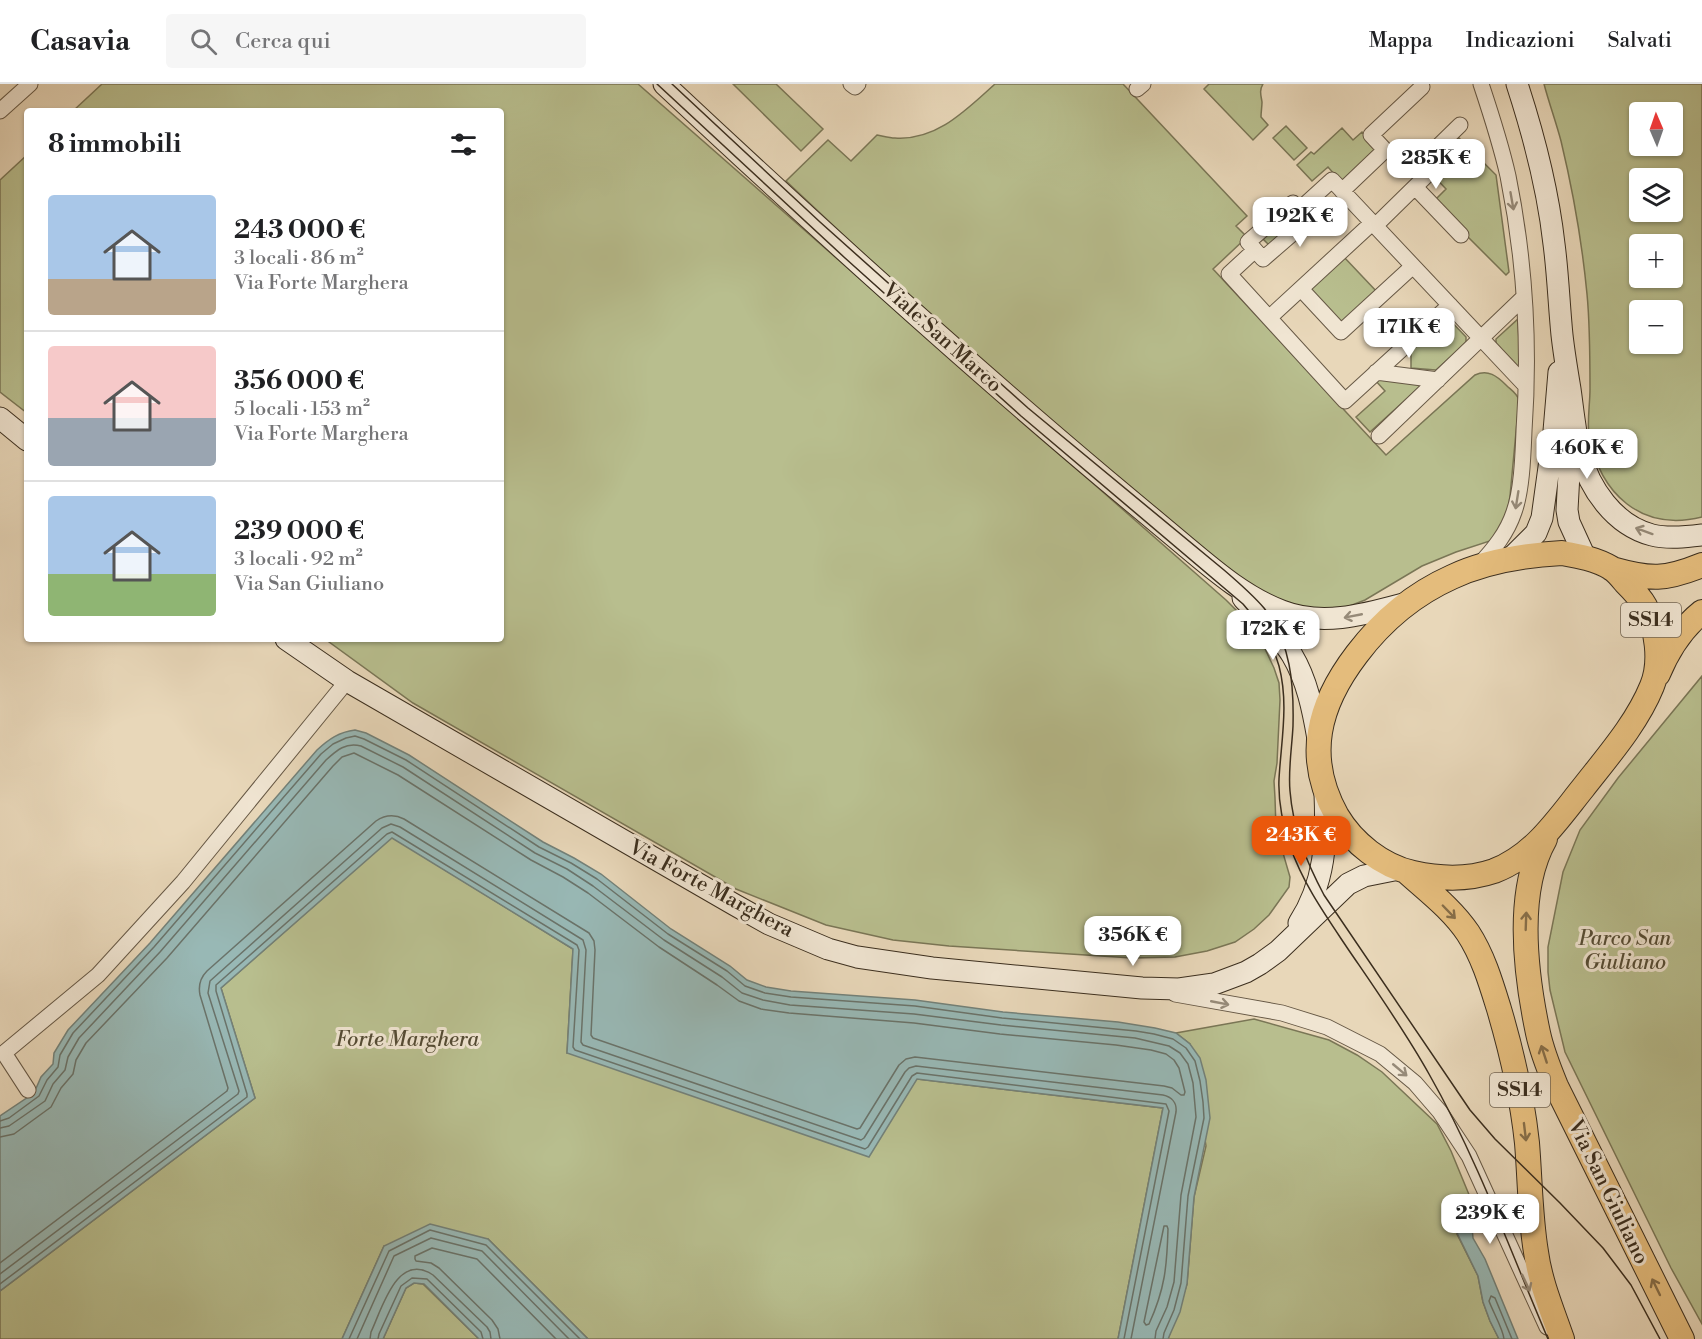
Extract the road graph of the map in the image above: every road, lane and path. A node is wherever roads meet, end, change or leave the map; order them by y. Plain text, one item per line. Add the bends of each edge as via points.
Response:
1 (30, 84) edge
2 (664, 84) edge
3 (851, 84) edge
4 (858, 84) edge
5 (1481, 84) edge
6 (1517, 84) edge
7 (1422, 87) dead end
8 (0, 111) edge
9 (1460, 125) dead end
10 (1414, 187) junction
11 (1342, 191) junction
12 (1299, 210) junction
13 (1373, 224) junction
14 (1461, 235) dead end
15 (1255, 250) junction
16 (1413, 266) junction
17 (1301, 289) junction
18 (1524, 297) junction
19 (1450, 305) junction
20 (1269, 318) junction
21 (1562, 336) junction
22 (1481, 338) junction
23 (1376, 372) junction
24 (1438, 380) junction
25 (1526, 386) junction
26 (1572, 407) junction
27 (0, 418) edge
28 (1379, 436) dead end
29 (24, 438) edge
30 (1702, 535) edge
31 (1585, 557) junction
32 (1509, 559) junction
33 (1702, 565) edge
34 (1476, 567) junction
35 (1612, 568) junction
36 (1229, 582) junction
37 (1410, 602) junction
38 (1702, 612) edge
39 (290, 642) edge
40 (347, 681) junction
41 (1653, 684) junction
42 (1319, 740) junction
43 (1325, 791) junction
44 (1549, 832) junction
45 (1403, 870) junction
46 (1284, 945) junction
47 (1142, 988) junction
48 (28, 1090) dead end
49 (1553, 1339) edge
50 (1562, 1339) edge
51 (1682, 1339) edge

1 - 8 street
2 - 36 street, Viale San Marco via 1025,412
3 - 4 street
5 -> 18 street via 1508,174
6 - 21 street via 1548,204
7 - 11 street via 1371,135 1385,150
9 - 10 street via 1417,166 1426,176
10 - 13 street
10 - 14 street
11 - 12 street via 1332,180
11 - 13 street
12 - 15 street via 1293,203 1248,242
12 - 15 street via 1308,220 1263,259
13 - 16 street
13 - 17 street
15 - 20 street via 1229,274
16 - 17 street via 1341,332
16 - 19 street
17 - 20 street
18 - 22 street
18 - 25 street
19 - 22 street
19 - 23 street
20 - 23 street via 1345,400
21 - 26 street
21 - 32 street via 1542,518 1536,533
22 - 24 street
22 - 25 street
23 - 24 street
24 - 28 street
25 -> 34 street via 1515,510 1505,533
30 -> 26 street via 1651,534 1616,515 1595,488 1583,463
26 - 31 street via 1567,510
27 - 29 street
31 - 32 main road, SS14 via 1562,553
31 - 35 main road, SS14
32 - 34 main road, SS14
33 - 35 main road, SS14 via 1664,577 1639,576
34 - 37 main road, SS14
35 - 41 main road, SS14 via 1644,603 1651,619 1657,648
37 -> 36 street, Viale San Marco via 1344,618 1304,618 1272,607
36 - 42 street, Viale San Marco via 1291,652 1309,694
37 - 42 main road, SS14 via 1371,635 1340,678 1329,698
38 - 41 main road, SS14 via 1676,639
39 - 40 street, Via Forte Marghera
40 - 47 street, Via Forte Marghera via 769,924 828,949 932,968
40 - 48 street via 183,882 98,975 4,1053
41 - 44 main road, SS14 via 1634,719
42 - 43 main road
43 - 45 main road via 1341,822 1361,845
43 - 46 street, Via Forte Marghera via 1324,857 1308,906
44 - 45 main road via 1524,855 1494,871 1440,878
51 -> 44 main road, Via San Giuliano / SS14 via 1556,1086 1538,1034 1529,979 1527,911 1535,859
45 - 46 street, Via Forte Marghera via 1364,876 1348,884
45 -> 50 main road, SS14 via 1467,932 1497,1001 1519,1082 1536,1252
46 - 47 street, Via Forte Marghera via 1253,968 1214,984
47 -> 49 street via 1304,1019 1350,1037 1397,1067 1440,1112 1469,1155

